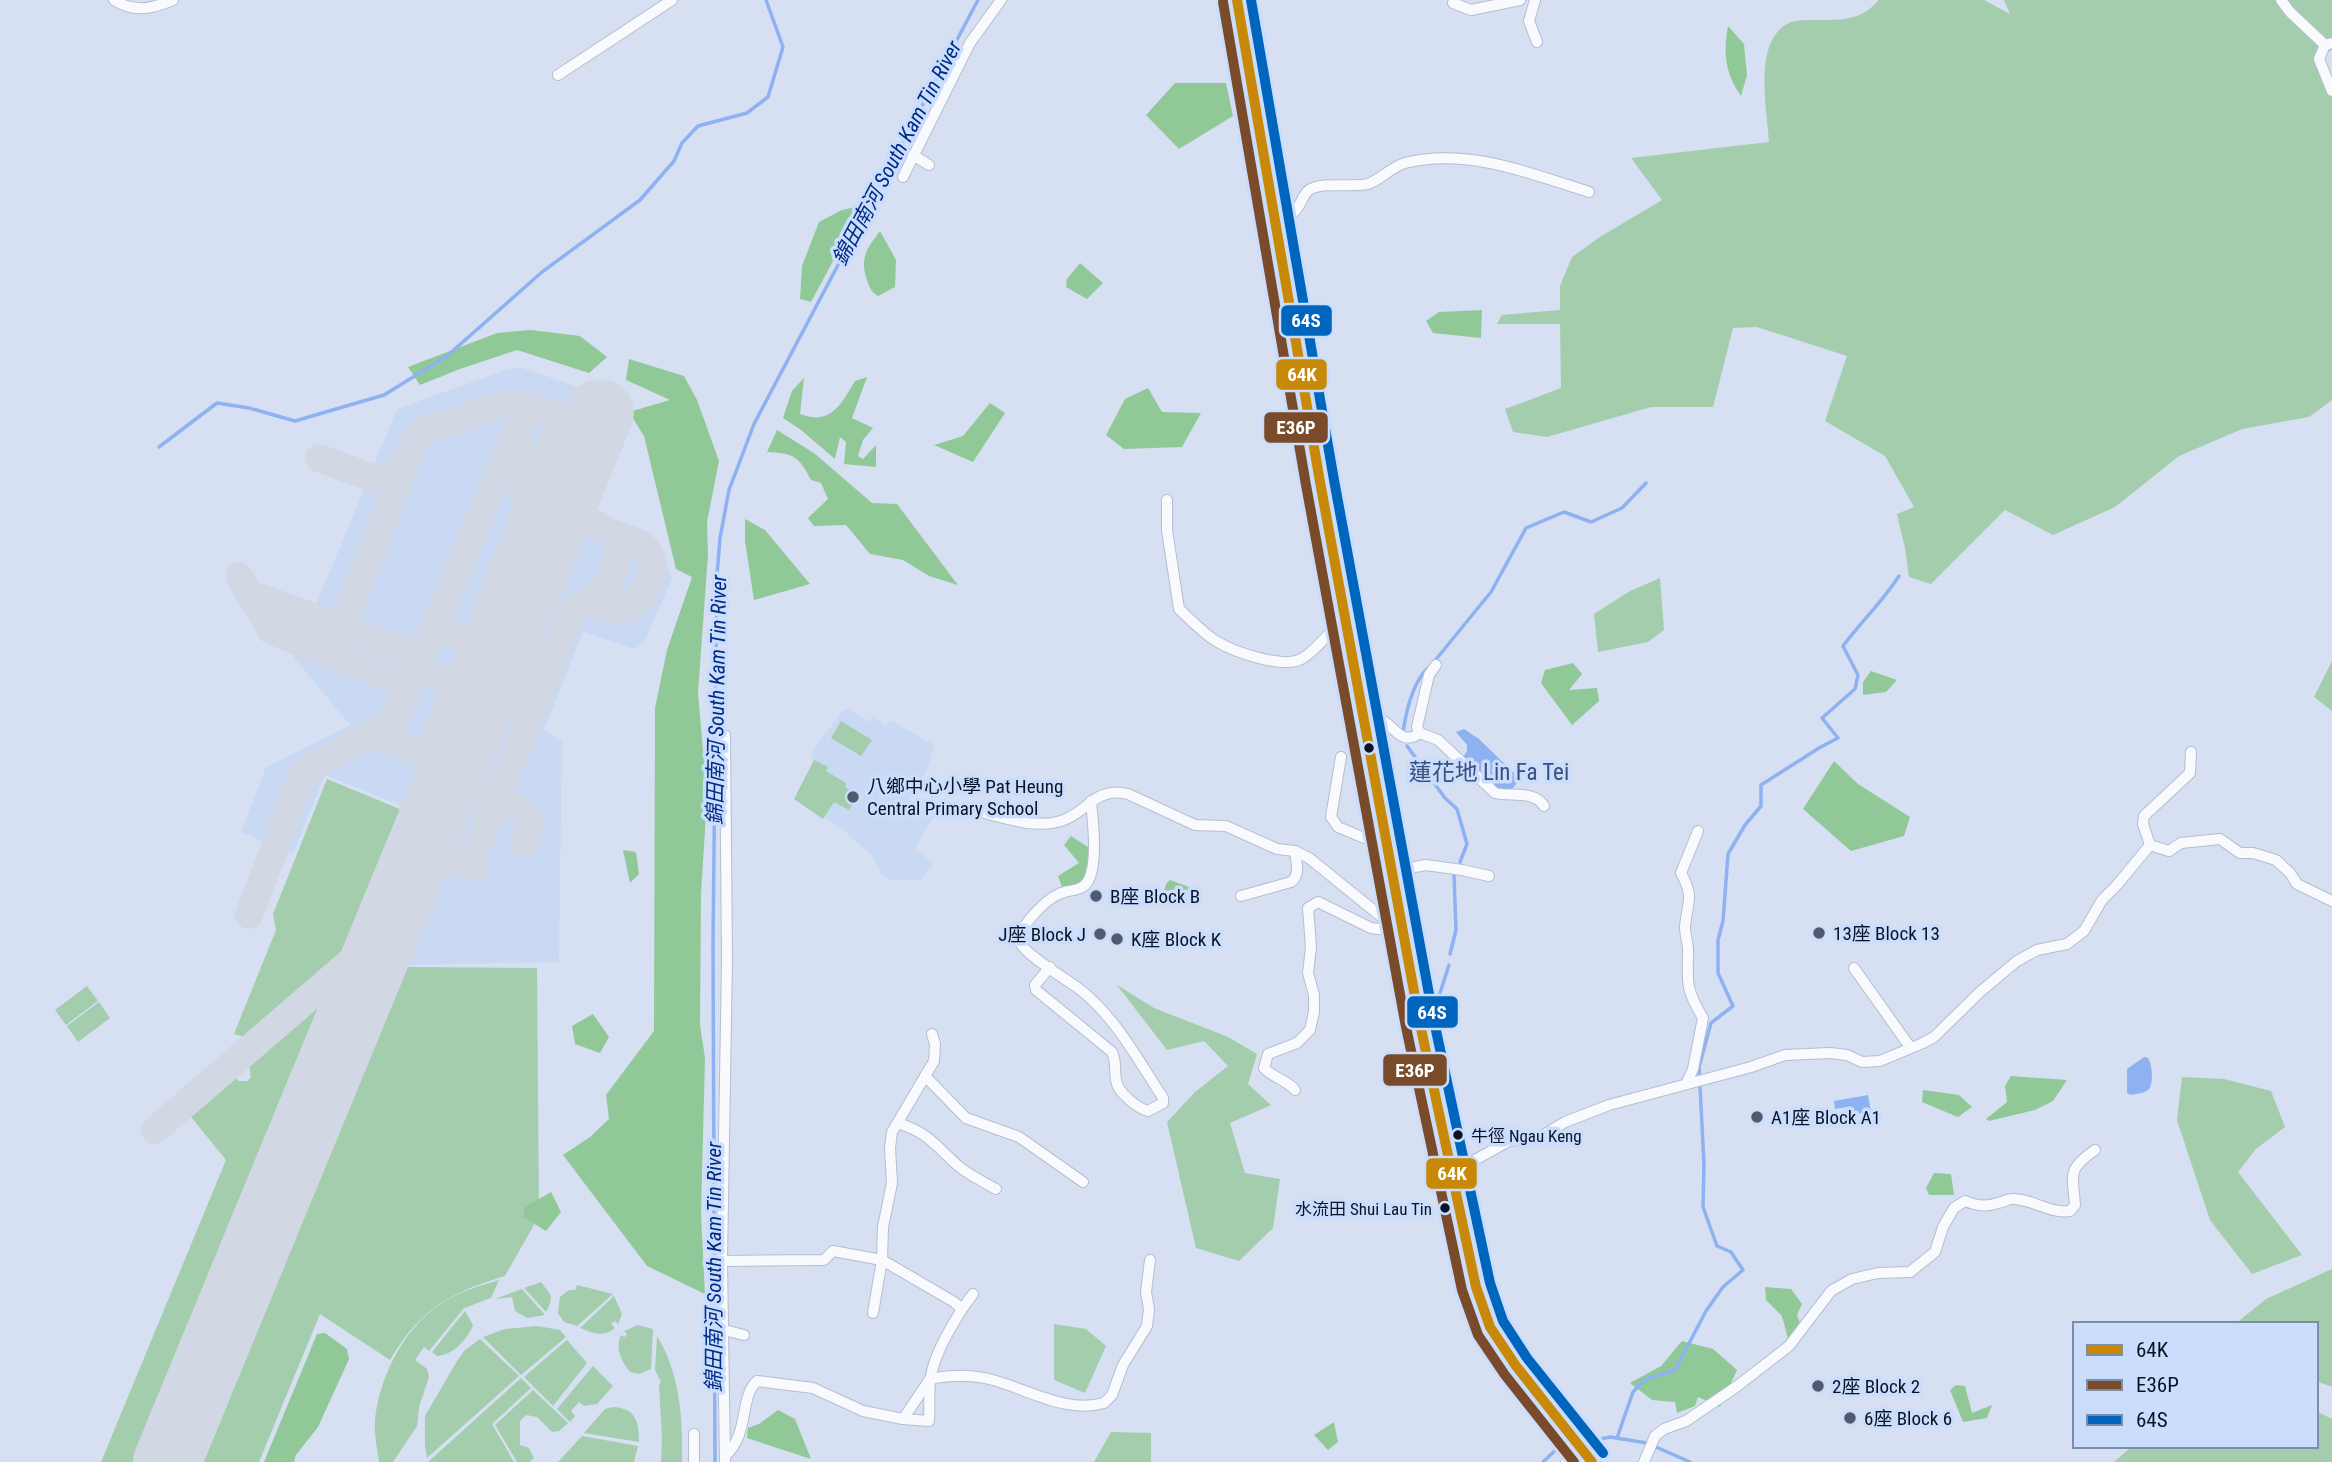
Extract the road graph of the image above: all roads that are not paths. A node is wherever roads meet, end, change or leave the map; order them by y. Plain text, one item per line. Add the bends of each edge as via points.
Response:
1 (114, 0) edge
2 (173, 0) edge
3 (672, 0) edge
4 (1000, 0) edge
5 (1237, 0) edge
6 (1520, 0) edge
7 (1535, 0) edge
8 (2281, 0) edge
9 (1499, 2) edge
10 (1453, 3) dead end
11 (1536, 42) dead end
12 (2328, 44) edge
13 (558, 75) dead end
14 (2332, 91) edge
15 (913, 155) junction
16 (929, 165) dead end
17 (903, 177) dead end
18 (1589, 192) dead end
19 (1273, 214) junction
20 (1167, 500) dead end
21 (1345, 615) junction
22 (1436, 665) dead end
23 (1364, 717) junction
24 (1420, 733) junction
25 (725, 735) dead end
26 (2191, 752) dead end
27 (1341, 757) dead end
28 (1091, 801) junction
29 (1544, 806) dead end
30 (970, 809) dead end
31 (1698, 831) dead end
32 (2150, 845) junction
33 (1388, 848) junction
34 (1295, 851) junction
35 (1393, 871) junction
36 (1489, 876) dead end
37 (1241, 896) dead end
38 (2332, 901) edge
39 (1399, 933) junction
40 (1050, 967) junction
41 (1854, 968) dead end
42 (932, 1034) dead end
43 (1910, 1047) junction
44 (925, 1076) junction
45 (1694, 1081) junction
46 (1296, 1090) dead end
47 (898, 1123) junction
48 (2095, 1150) dead end
49 (1449, 1168) junction
50 (1083, 1182) dead end
51 (996, 1189) dead end
52 (882, 1260) junction
53 (1150, 1260) dead end
54 (722, 1261) junction
55 (973, 1294) dead end
56 (962, 1309) junction
57 (873, 1313) dead end
58 (724, 1330) junction
59 (744, 1335) dead end
60 (930, 1379) junction
61 (903, 1419) junction
62 (694, 1434) dead end
63 (1585, 1453) edge
64 (1645, 1458) edge
65 (725, 1459) edge
66 (694, 1462) edge
67 (1566, 1462) edge

1 - 2 street via 132,9 146,9
3 - 13 street
4 - 15 street via 970,43
5 - 19 main road
6 - 9 street
7 - 11 street via 1530,24
8 - 12 street
9 - 10 street via 1471,10
12 - 14 street via 2319,59
15 - 16 street
15 - 17 street
18 - 19 street via 1479,161 1423,160 1400,164 1372,183 1313,188 1294,212
19 - 21 main road
20 - 21 street via 1179,610 1217,641 1242,652 1290,662 1302,659
21 - 23 main road
22 - 24 street via 1429,675 1417,727
23 - 24 street via 1378,718 1405,737
23 - 33 main road
24 - 29 street via 1438,740 1495,793 1538,798
25 - 54 street
26 - 32 street via 2190,773 2144,816
27 - 33 street via 1331,817 1338,827
28 - 30 street via 1069,818 1050,823 1029,823
28 - 34 street via 1117,791 1195,825 1226,826 1277,849
28 - 40 street via 1089,880 1051,900 1020,934 1024,950
31 - 45 street via 1681,873 1690,890 1686,981 1703,1018
32 - 38 street via 2169,851 2182,843 2220,839 2240,853 2276,860 2297,884
32 - 43 street via 2102,900 2084,931 2067,943 2017,961 1934,1037
33 - 35 main road
34 - 37 street via 1296,878
34 - 39 street
35 - 36 street via 1426,865
35 - 39 main road
39 - 46 street via 1371,928 1318,902 1308,908 1308,973 1314,1003 1310,1030 1297,1043 1268,1054 1264,1063 1270,1074
39 - 49 main road
40 - 40 street via 1036,990 1112,1052 1118,1087 1140,1108 1148,1111 1163,1103 1107,1014
41 - 43 street
42 - 44 street via 934,1061
43 - 45 street via 1880,1061 1862,1062 1830,1053 1785,1055
44 - 47 street
44 - 50 street via 967,1118 1019,1137
45 - 49 street via 1609,1105 1540,1137 1509,1141
47 - 51 street via 933,1140 957,1165
47 - 52 street via 890,1141 893,1173
48 - 64 street via 2072,1172 2075,1205 2070,1211 2012,1198 1978,1206 1965,1201 1954,1208 1942,1227 1935,1252 1910,1272 1852,1279 1831,1291 1789,1346 1686,1421 1654,1436
49 - 63 main road via 1476,1287 1490,1327
52 - 54 street via 833,1251 824,1260
52 - 56 street
52 - 57 street
53 - 60 street via 1147,1326 1104,1403 1083,1405 1050,1399 986,1378 949,1375
54 - 58 street
55 - 56 street
56 - 60 street
58 - 59 street
58 - 65 street
60 - 61 street
60 - 61 street via 929,1422
61 - 65 street via 863,1411 825,1391 757,1381 750,1389 738,1439
62 - 66 street
63 - 67 street

